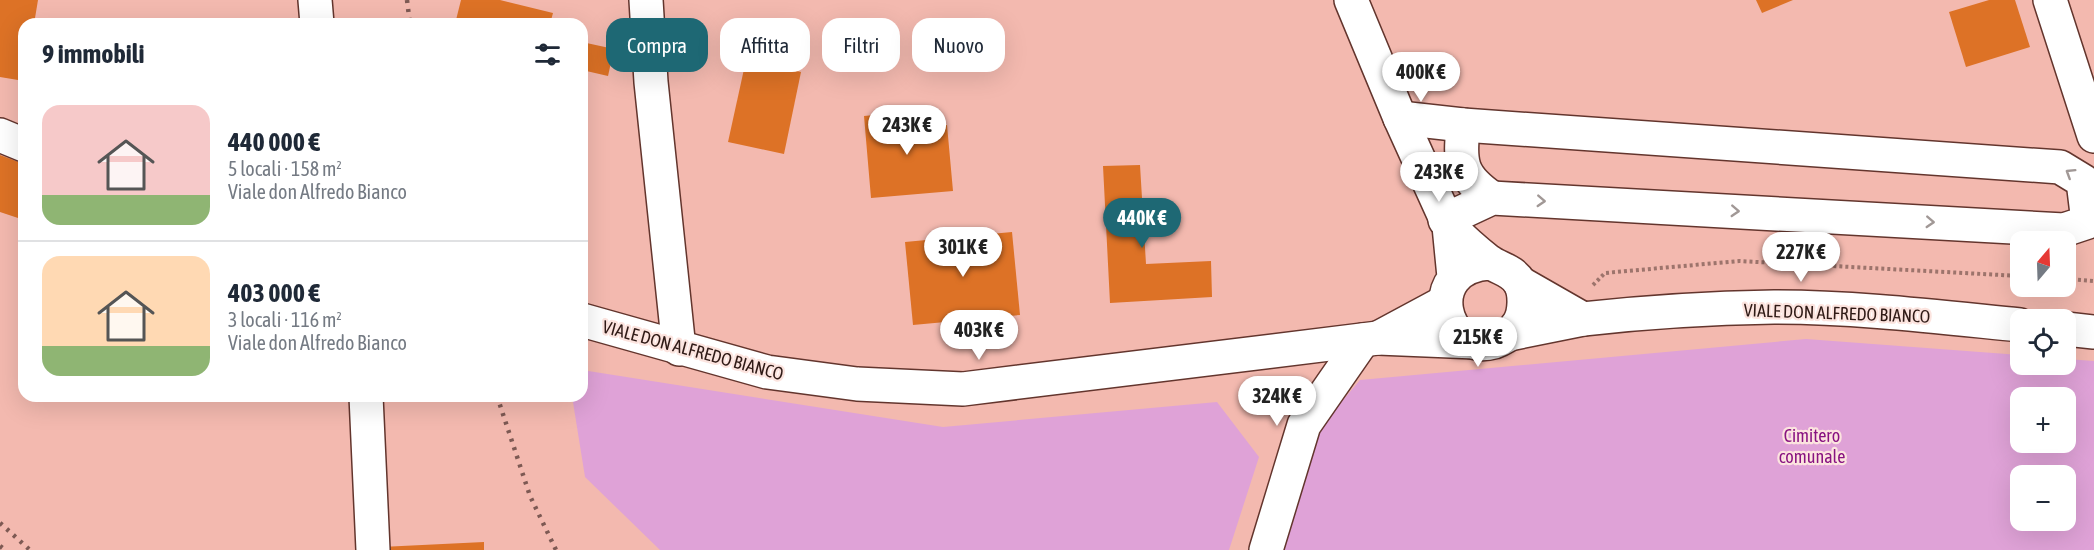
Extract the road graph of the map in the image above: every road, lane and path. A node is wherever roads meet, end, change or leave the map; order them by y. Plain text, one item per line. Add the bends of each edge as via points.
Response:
1 (315, 0) edge
2 (646, 0) edge
3 (1351, 0) edge
4 (2050, 0) edge
5 (316, 18) edge
6 (1400, 118) junction
7 (1463, 125) junction
8 (0, 135) edge
9 (2094, 136) edge
10 (18, 142) edge
11 (1492, 198) junction
12 (1447, 223) junction
13 (1489, 263) junction
14 (2010, 275) edge
15 (2076, 279) edge
16 (2094, 280) edge
17 (1520, 283) junction
18 (1450, 290) junction
19 (1582, 319) junction
20 (588, 322) edge
21 (2010, 324) edge
22 (2076, 330) edge
23 (2094, 332) edge
24 (1509, 334) junction
25 (1371, 339) junction
26 (1475, 342) junction
27 (679, 349) junction
28 (366, 402) edge
29 (373, 550) edge
30 (1266, 550) edge

1 - 5 street
2 - 27 street
3 - 6 street
4 - 9 street
6 - 7 street
6 - 12 street
7 - 11 street via 1460,159 1473,184
11 -> 7 street via 2064,230 2088,222 2083,181 2060,167
8 - 10 street
11 - 12 street
12 - 13 street
12 - 18 street
13 - 17 street via 1501,266
13 - 18 street via 1464,269
14 - 19 path via 1738,261 1605,273 1585,297
15 - 16 path
17 - 19 street
17 - 24 street via 1524,295 1521,321
18 - 25 street, VIALE DON ALFREDO BIANCO
18 - 26 street via 1453,327
19 - 21 street, VIALE DON ALFREDO BIANCO via 1775,307
19 - 24 street, VIALE DON ALFREDO BIANCO
20 - 27 street, VIALE DON ALFREDO BIANCO
22 - 23 street
24 - 26 street via 1489,343
25 - 26 street, VIALE DON ALFREDO BIANCO
25 - 27 street, VIALE DON ALFREDO BIANCO via 963,389 857,384 767,372
25 - 30 street via 1304,425
28 - 29 street

